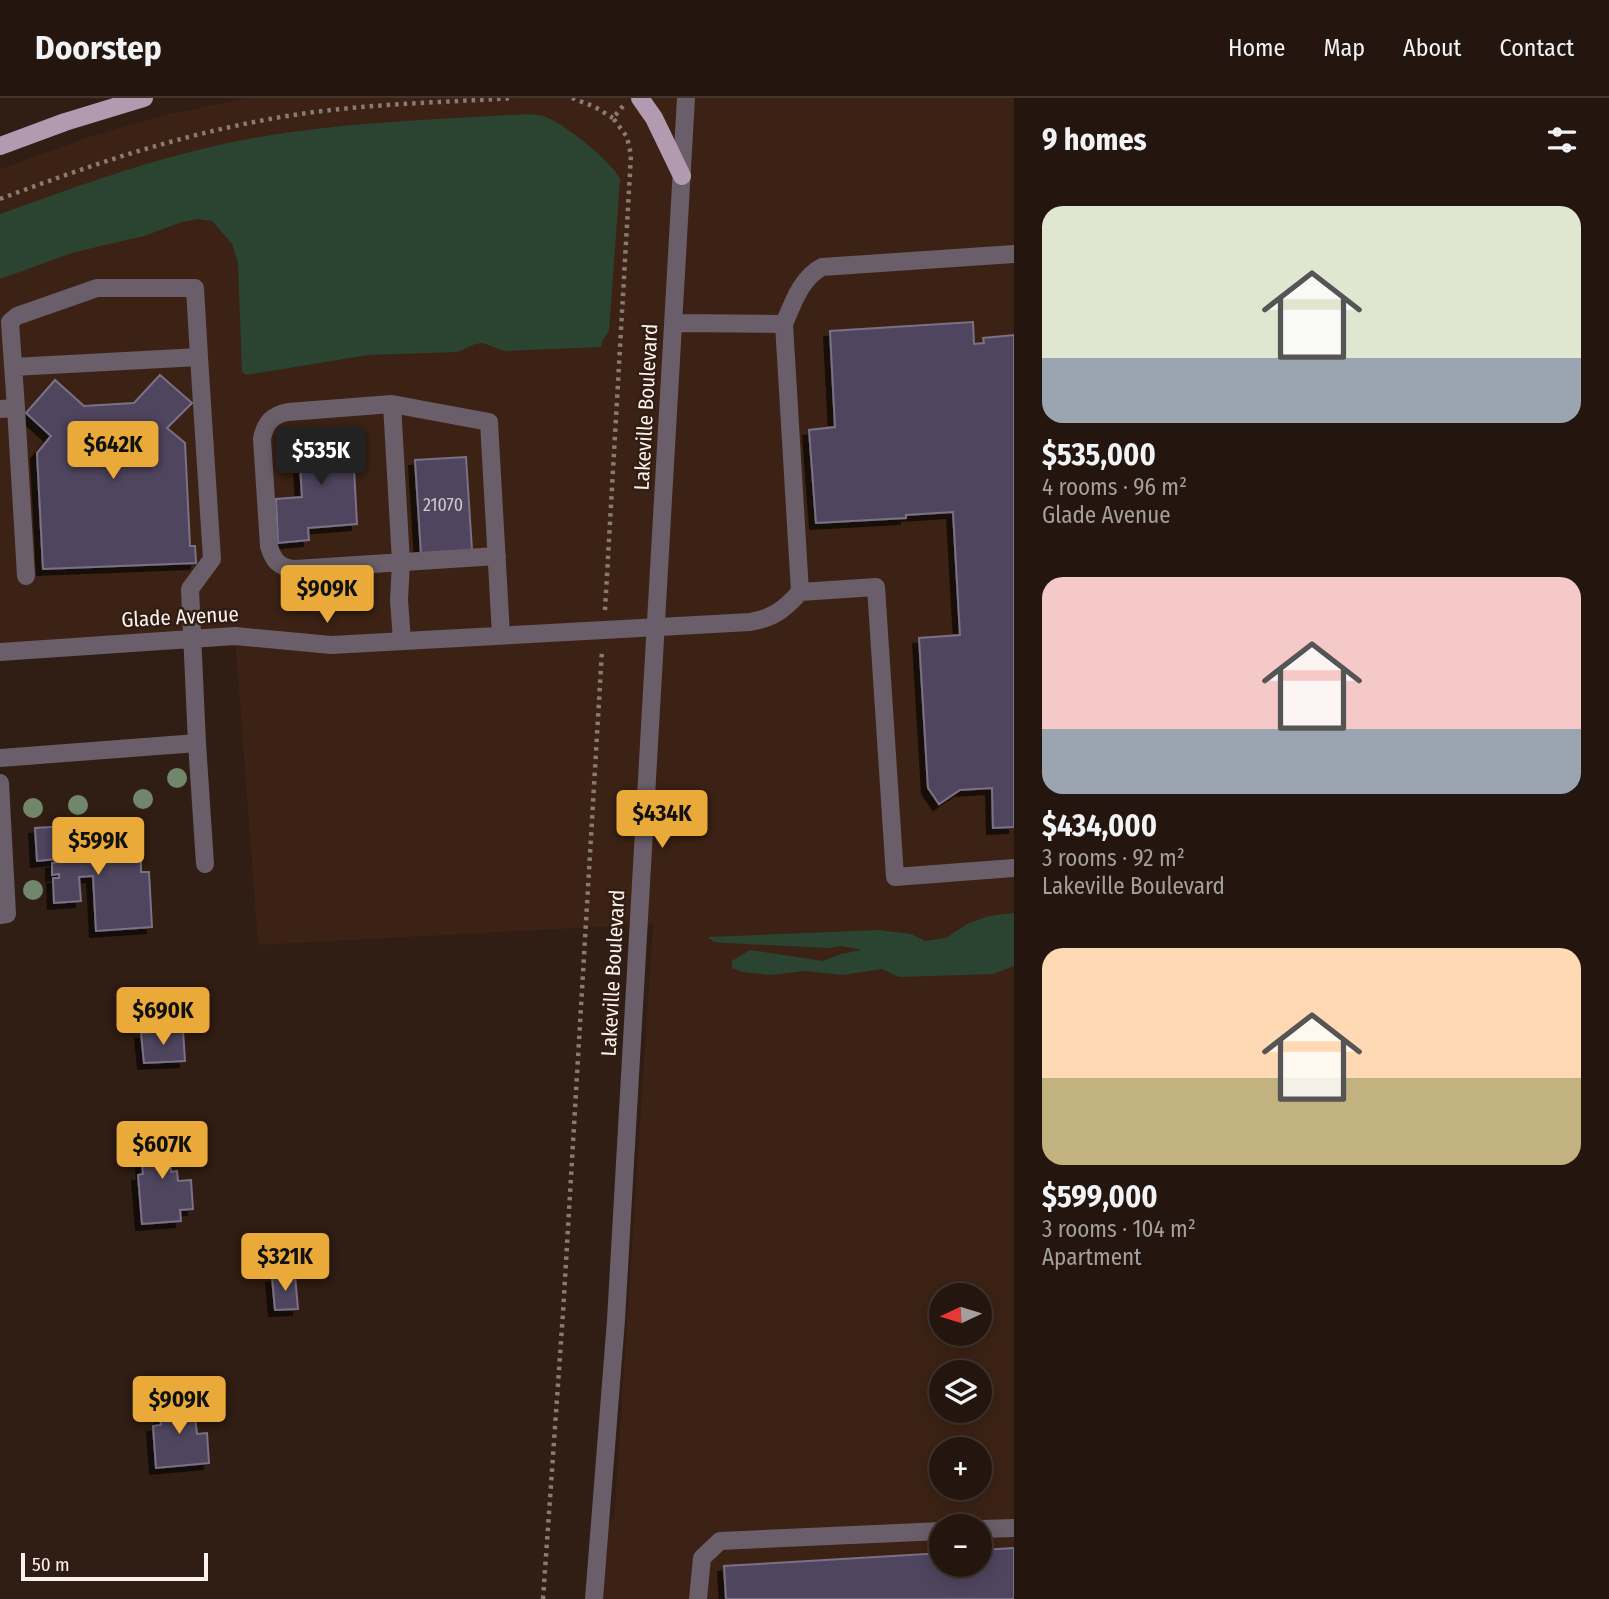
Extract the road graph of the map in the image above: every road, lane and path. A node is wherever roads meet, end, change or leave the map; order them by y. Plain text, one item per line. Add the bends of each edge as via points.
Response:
1 (144, 98) edge
2 (514, 98) edge
3 (572, 98) edge
4 (630, 98) edge
5 (640, 98) edge
6 (687, 98) edge
7 (613, 118) junction
8 (0, 146) edge
9 (682, 176) junction
10 (0, 199) edge
11 (1014, 254) edge
12 (673, 323) junction
13 (784, 324) junction
14 (199, 357) junction
15 (13, 367) junction
16 (391, 404) junction
17 (8, 409) edge
18 (497, 556) junction
19 (401, 562) junction
20 (26, 576) dead end
21 (800, 592) junction
22 (656, 627) junction
23 (604, 629) junction
24 (501, 635) junction
25 (192, 638) junction
26 (402, 640) junction
27 (0, 652) edge
28 (197, 743) junction
29 (0, 758) edge
30 (0, 783) edge
31 (205, 864) dead end
32 (1014, 868) edge
33 (0, 915) edge
34 (1014, 1528) edge
35 (992, 1529) edge
36 (929, 1532) edge
37 (543, 1599) edge
38 (594, 1599) edge
39 (698, 1599) edge

1 - 8 main road
2 - 10 path via 346,109 271,119 158,144
3 - 7 path
4 - 7 path
5 - 9 main road
6 - 9 street, Lakeville Boulevard
7 - 23 path via 627,137 631,155
9 - 12 street, Lakeville Boulevard
11 - 13 street via 822,267 804,281
12 - 13 street
12 - 22 street, Lakeville Boulevard
13 - 21 street
14 - 15 street
14 - 15 street via 195,288 96,288 10,322
14 - 25 street via 212,559 190,589
15 - 17 street
16 - 18 street via 489,422
16 - 19 street
16 - 19 street via 288,412 271,419 262,439 268,533 272,556 279,565 288,569
17 - 20 street
18 - 19 street
18 - 24 street
19 - 26 street
21 - 22 street, Glade Avenue via 782,612 762,620
21 - 32 street via 876,587 895,877
22 - 23 street, Glade Avenue
22 - 38 street, Lakeville Boulevard via 616,1320
23 - 24 street, Glade Avenue
23 - 37 path
24 - 26 street, Glade Avenue
25 - 26 street, Glade Avenue via 249,636 331,645
25 - 27 street, Glade Avenue
25 - 28 street
28 - 29 street
28 - 31 street
30 - 33 street via 7,914
34 - 35 street
36 - 39 street via 720,1541 702,1558

